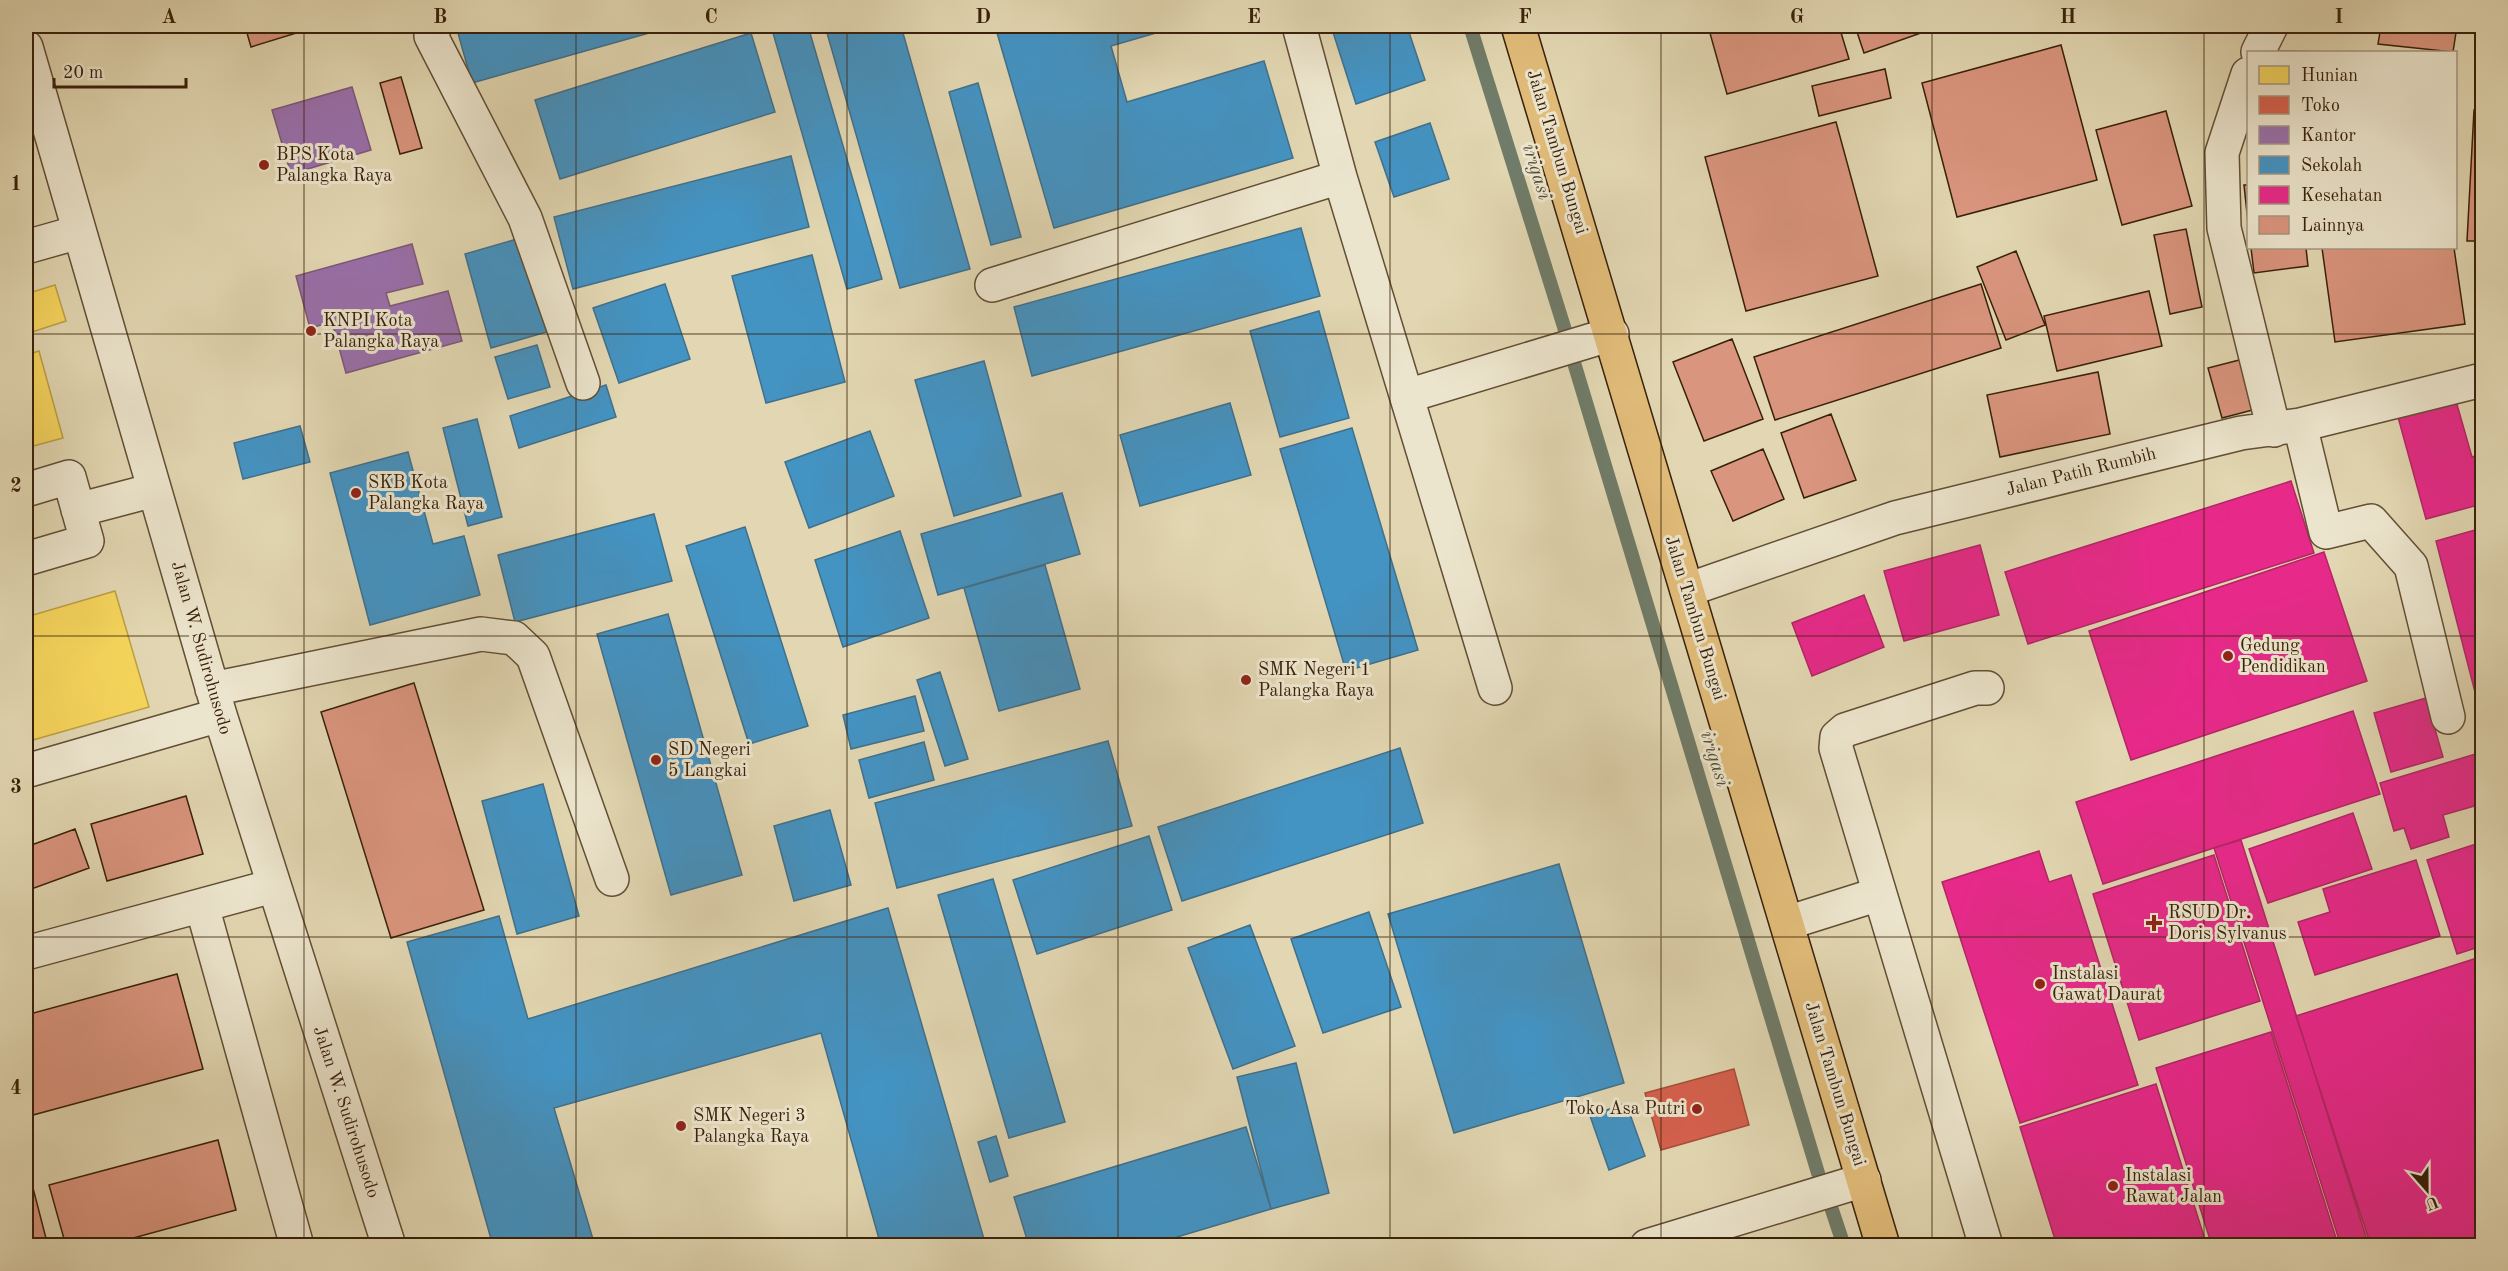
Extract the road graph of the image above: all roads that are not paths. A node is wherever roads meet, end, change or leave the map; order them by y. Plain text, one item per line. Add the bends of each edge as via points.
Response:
1 (435, 26) edge
2 (1299, 26) edge
3 (1518, 26) edge
4 (2271, 26) edge
5 (26, 47) edge
6 (2258, 51) edge
7 (2247, 77) edge
8 (1340, 177) junction
9 (79, 232) junction
10 (26, 247) edge
11 (992, 285) dead end
12 (1612, 334) junction
13 (2482, 380) edge
14 (583, 383) dead end
15 (1407, 396) junction
16 (2287, 428) junction
17 (26, 490) edge
18 (154, 490) junction
19 (78, 510) junction
20 (26, 559) edge
21 (1687, 591) junction
22 (1495, 688) dead end
23 (1987, 688) dead end
24 (216, 702) junction
25 (2448, 717) dead end
26 (26, 771) edge
27 (612, 879) dead end
28 (273, 886) junction
29 (1879, 894) junction
30 (202, 906) junction
31 (1787, 923) junction
32 (26, 953) edge
33 (1864, 1180) junction
34 (297, 1245) edge
35 (389, 1245) edge
36 (1647, 1245) edge
37 (1883, 1245) edge
38 (1986, 1245) edge

1 - 14 street via 431,36 525,218
2 - 8 street
3 - 12 main road, Jalan Tambun Bungai
4 - 6 street
5 - 9 street, Jalan W. Sudirohusodo
7 - 16 street via 2222,153 2224,228
8 - 11 street
8 - 15 street
9 - 10 street
9 - 18 street, Jalan W. Sudirohusodo
12 - 15 street
12 - 21 main road, Jalan Tambun Bungai
13 - 16 street, Jalan Patih Rumbih
15 - 22 street
16 - 21 street, Jalan Patih Rumbih via 2241,433 1895,518
16 - 25 street via 2326,532 2371,521 2411,566
17 - 19 street via 69,477
18 - 19 street
18 - 24 street, Jalan W. Sudirohusodo
19 - 20 street via 87,541
21 - 31 main road, Jalan Tambun Bungai
23 - 29 street via 1975,688 1845,730 1837,737 1836,748
24 - 26 street
24 - 27 street via 481,634 514,638 533,656
24 - 28 street, Jalan W. Sudirohusodo
28 - 30 street
28 - 35 street, Jalan W. Sudirohusodo
29 - 31 street
29 - 38 street
30 - 32 street
30 - 34 street
31 - 33 main road, Jalan Tambun Bungai
33 - 36 street
33 - 37 main road, Jalan Tambun Bungai

